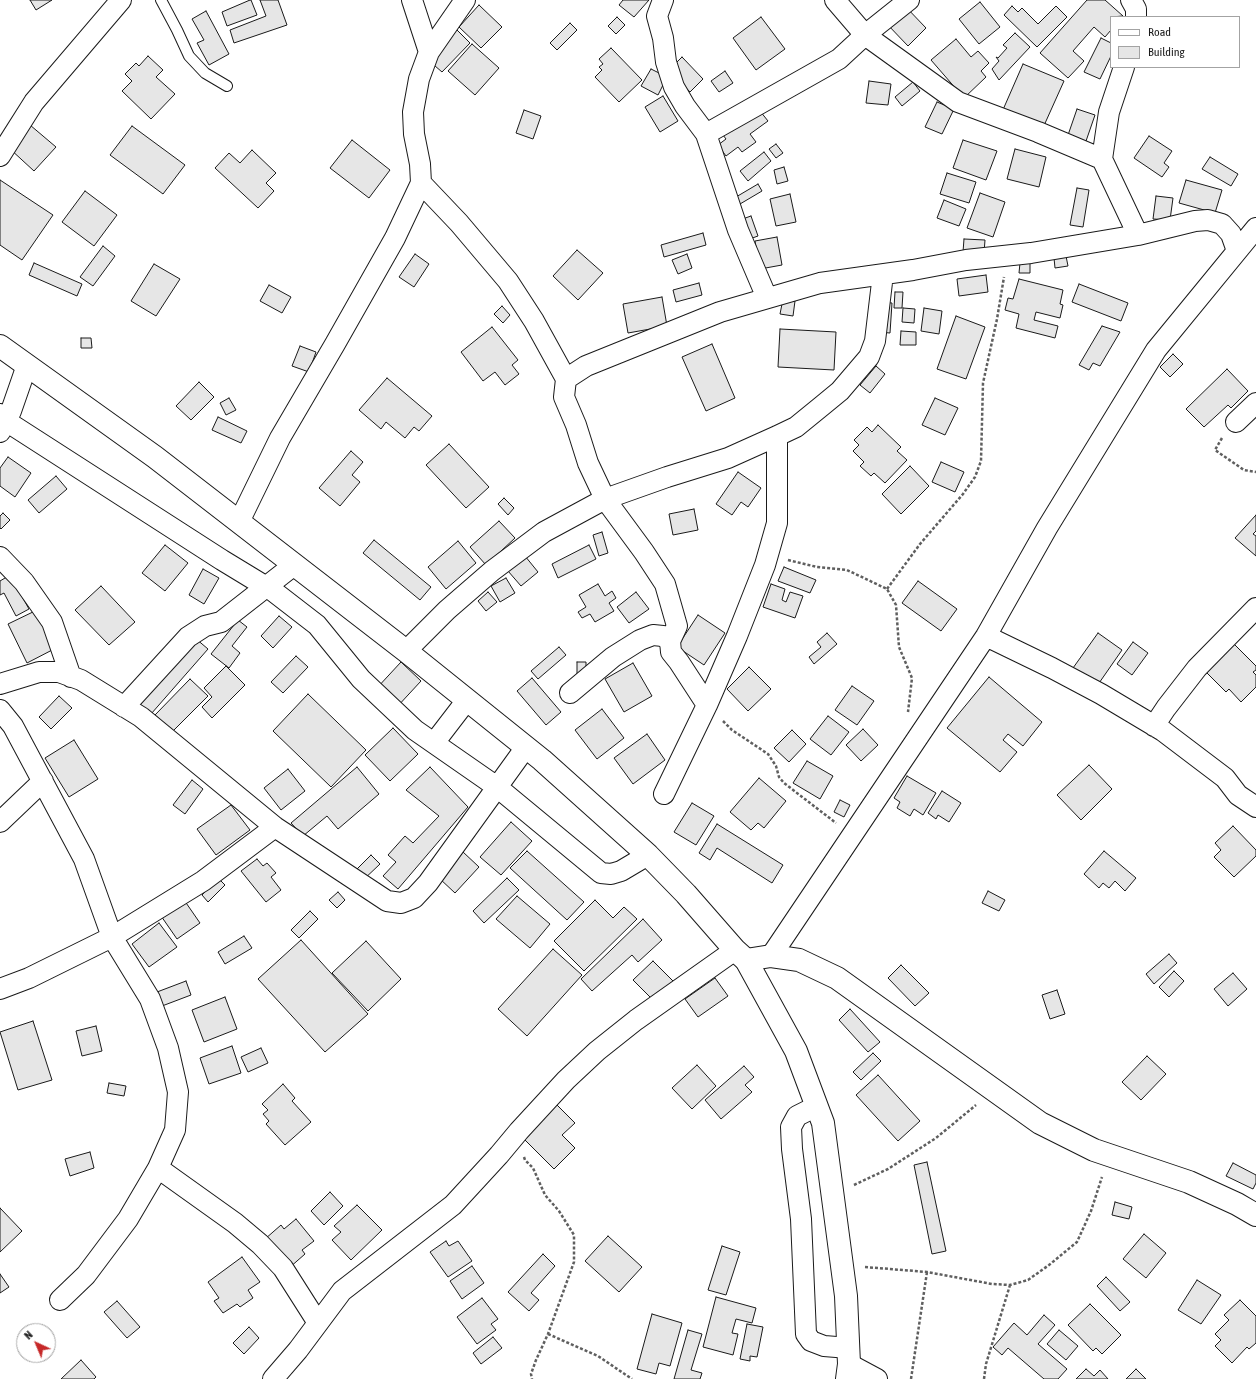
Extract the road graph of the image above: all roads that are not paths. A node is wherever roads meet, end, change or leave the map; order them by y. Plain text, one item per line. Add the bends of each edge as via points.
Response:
1 (121, 0) edge
2 (161, 0) edge
3 (412, 0) edge
4 (465, 0) edge
5 (663, 0) edge
6 (835, 0) edge
7 (909, 0) edge
8 (1131, 0) edge
9 (1136, 16) edge
10 (865, 35) junction
11 (429, 52) junction
12 (1124, 68) edge
13 (227, 86) dead end
14 (706, 134) junction
15 (0, 156) edge
16 (1102, 159) junction
17 (421, 183) junction
18 (1256, 228) edge
19 (1138, 234) junction
20 (1237, 251) junction
21 (883, 274) junction
22 (767, 298) junction
23 (0, 346) edge
24 (27, 365) junction
25 (566, 379) junction
26 (1256, 403) edge
27 (1236, 422) dead end
28 (2, 423) edge
29 (777, 436) junction
30 (605, 499) junction
31 (239, 522) junction
32 (0, 557) edge
33 (294, 565) junction
34 (266, 587) junction
35 (1256, 608) edge
36 (986, 636) junction
37 (670, 641) junction
38 (406, 651) junction
39 (71, 677) junction
40 (0, 684) edge
41 (570, 693) dead end
42 (467, 700) junction
43 (707, 705) junction
44 (124, 707) junction
45 (0, 710) edge
46 (1154, 726) junction
47 (434, 743) junction
48 (526, 747) junction
49 (43, 781) junction
50 (497, 787) junction
51 (664, 794) dead end
52 (1256, 807) edge
53 (0, 822) edge
54 (275, 827) junction
55 (648, 855) junction
56 (112, 936) junction
57 (740, 955) junction
58 (771, 956) junction
59 (0, 989) edge
60 (816, 1106) junction
61 (158, 1168) junction
62 (1256, 1215) edge
63 (60, 1300) dead end
64 (318, 1323) junction
65 (848, 1364) edge
66 (273, 1379) edge
67 (877, 1379) edge

1 - 15 street via 34,102
2 - 13 lane via 189,56 205,74
3 - 11 street
4 - 11 street
5 - 14 street via 657,16 674,87
6 - 10 street
7 - 10 street
8 - 9 street via 1136,8
10 - 14 street via 839,59
10 - 16 street via 958,102
11 - 17 street via 419,79 412,112
12 - 16 street via 1109,112
14 - 22 street via 738,230
16 - 19 street
17 - 25 street via 508,281 534,321
17 - 31 street via 395,238 280,438
18 - 20 street
19 - 20 street via 1208,220 1222,224 1231,234
19 - 21 street via 1031,253 966,260
20 - 36 street via 1156,350 1050,521
21 - 22 street via 820,283
21 - 29 street via 875,341 869,357 840,391 796,426
22 - 25 street via 691,323 586,366
23 - 24 main road
24 - 28 street via 11,411
24 - 31 main road via 155,457
25 - 30 street via 564,397 588,463
26 - 27 street
28 - 34 street
29 - 30 street via 728,458
29 - 43 street via 777,523 765,565
30 - 37 street via 665,584 677,626
30 - 38 street via 544,532 492,571 447,610
31 - 33 main road
32 - 39 street via 24,582 52,622
33 - 34 street
33 - 38 main road
34 - 44 street via 221,622 205,626 188,637
34 - 47 street via 317,625 361,679 415,730
35 - 46 street via 1197,668
36 - 46 street via 1073,680
36 - 58 street
37 - 41 street via 663,636 653,635 640,640 613,657
37 - 43 street via 671,652
38 - 42 main road
39 - 40 street via 59,672 39,672
39 - 44 street via 81,680
42 - 47 street
42 - 48 main road
43 - 51 street
44 - 54 street via 141,717
45 - 49 street via 13,726
46 - 52 street via 1225,778 1238,794
47 - 50 street
48 - 50 street
48 - 55 main road
49 - 53 street
49 - 56 street via 84,859
50 - 54 street via 428,883 414,898 401,903 387,901
50 - 55 street via 601,873 621,871
54 - 56 street via 203,881
55 - 57 main road
56 - 59 street via 29,978
56 - 61 street via 150,999 168,1048 178,1092 175,1130
57 - 58 main road
57 - 60 main road via 796,1051
57 - 64 street via 636,1020 597,1051 518,1131 453,1205 342,1290
58 - 62 main road via 799,960 837,978 1040,1123 1094,1150 1189,1182
60 - 65 main road via 823,1123 834,1195 846,1296
60 - 65 street via 797,1116 791,1127 801,1219 806,1334 811,1341 824,1346
61 - 63 street via 128,1219 86,1275
61 - 64 street via 260,1244 283,1268
64 - 66 street
65 - 67 street

